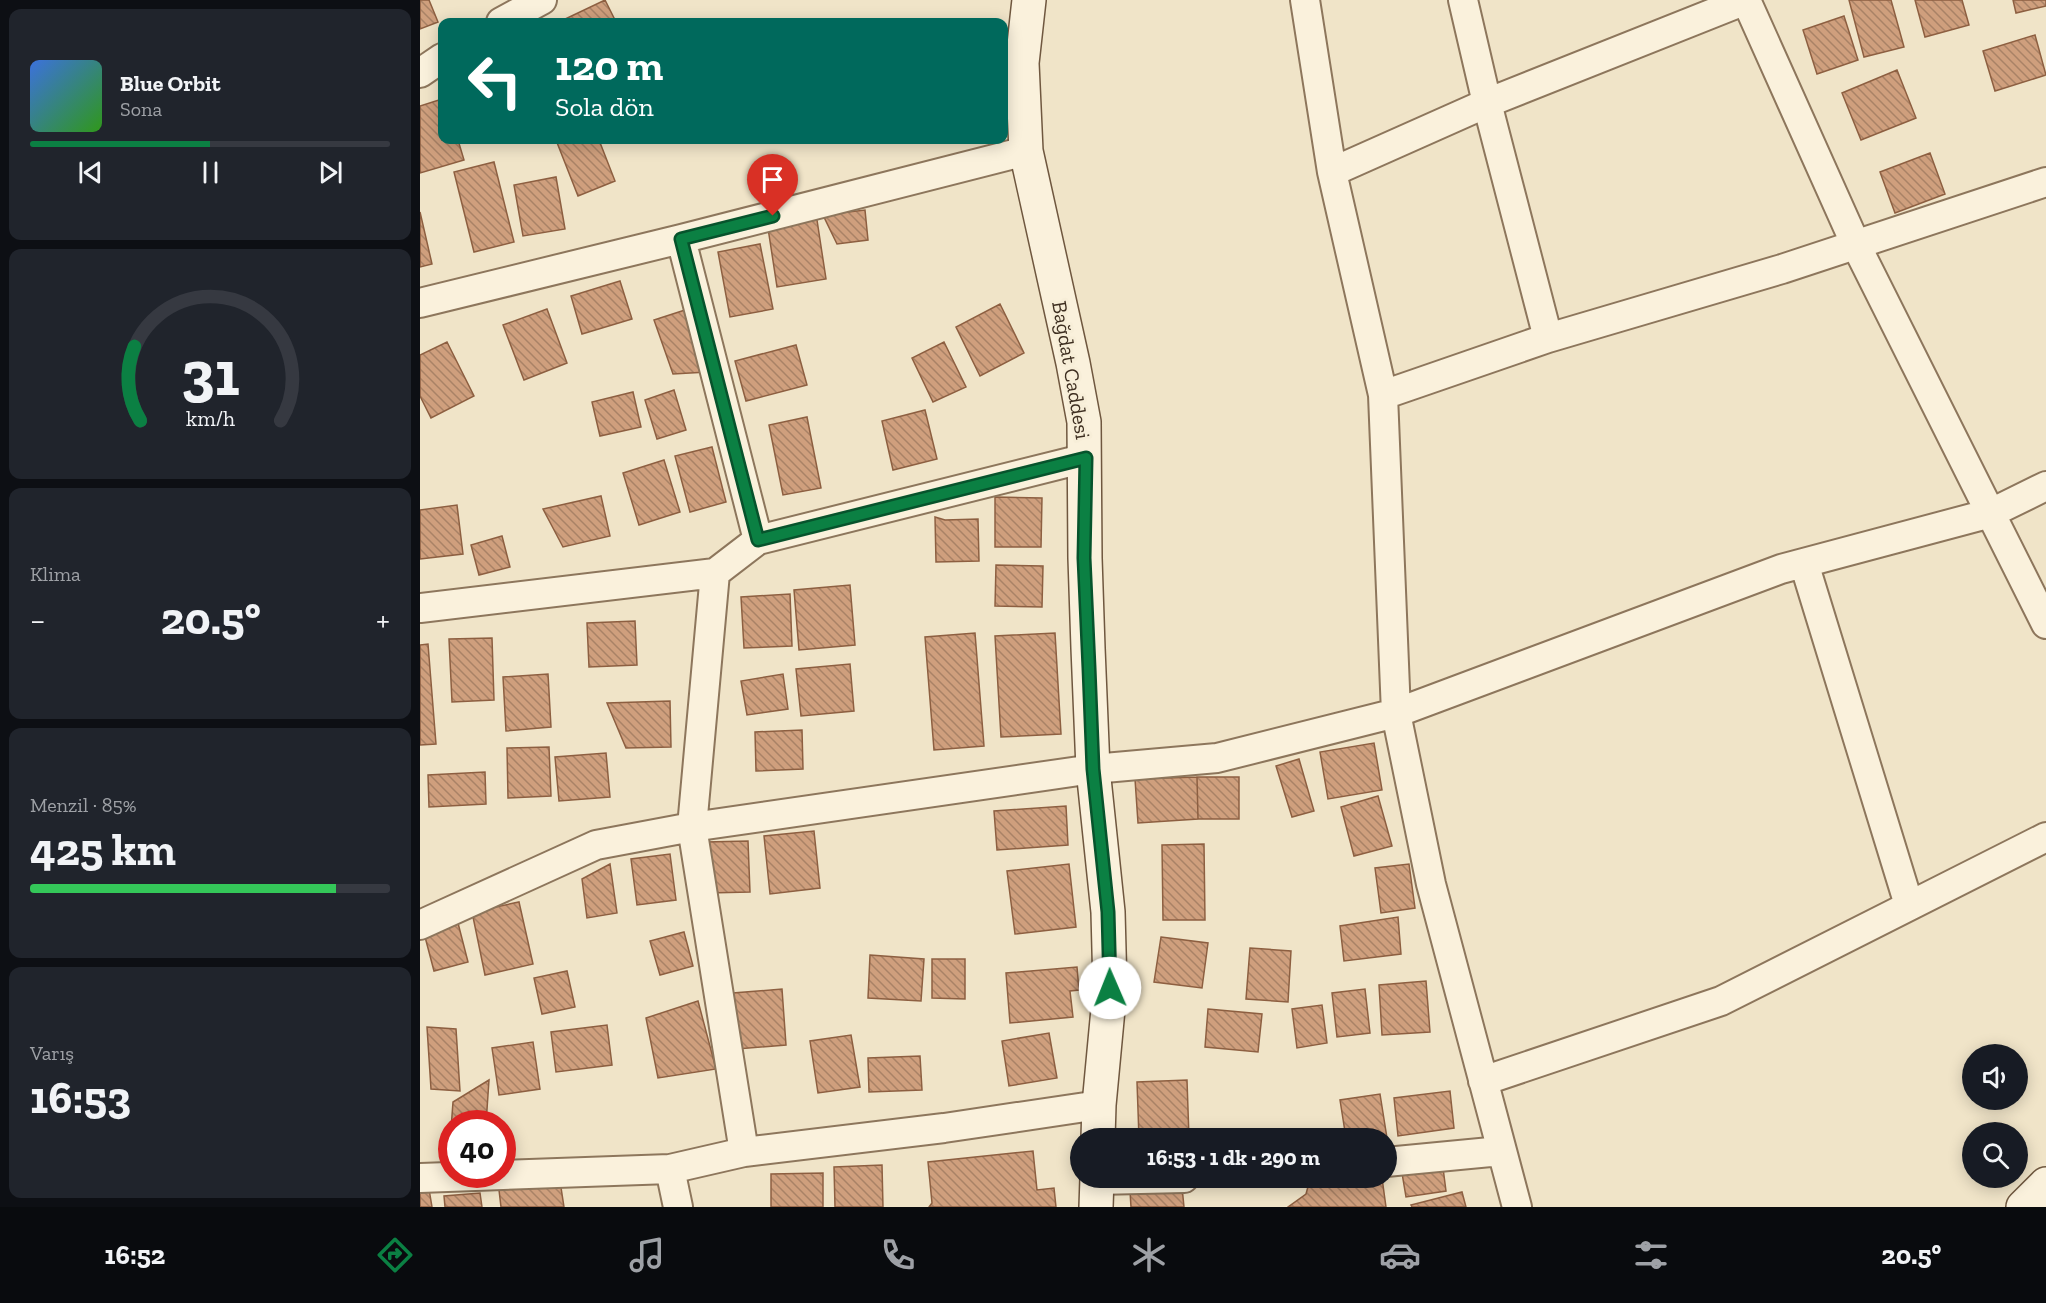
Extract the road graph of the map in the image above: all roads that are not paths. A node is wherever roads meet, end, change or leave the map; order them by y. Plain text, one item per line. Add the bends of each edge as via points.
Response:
1 (542, 0) edge
2 (1029, 0) edge
3 (1305, 0) edge
4 (1463, 0) edge
5 (1746, 0) edge
6 (508, 18) edge
7 (438, 61) edge
8 (420, 73) edge
9 (1487, 103) junction
10 (1026, 151) junction
11 (1332, 172) junction
12 (2046, 182) edge
13 (681, 239) junction
14 (1855, 243) junction
15 (420, 303) edge
16 (1548, 338) junction
17 (1383, 395) junction
18 (1086, 458) junction
19 (2046, 486) edge
20 (1991, 513) junction
21 (758, 540) junction
22 (1804, 563) junction
23 (715, 573) junction
24 (420, 608) edge
25 (2046, 624) edge
26 (1396, 713) junction
27 (1093, 769) junction
28 (692, 827) junction
29 (2046, 837) edge
30 (1909, 905) junction
31 (420, 925) edge
32 (1483, 1081) junction
33 (1099, 1106) junction
34 (1098, 1128) edge
35 (1501, 1151) junction
36 (744, 1152) junction
37 (1397, 1161) edge
38 (670, 1170) junction
39 (420, 1178) edge
40 (2046, 1184) edge
41 (678, 1207) edge
42 (1517, 1207) edge
43 (2023, 1207) edge

1 - 6 street
2 - 10 street, Bağdat Caddesi via 1022,63
3 - 11 street
4 - 9 street
5 - 9 street
5 - 14 street
7 - 8 street
9 - 11 street
9 - 16 street
10 - 13 street
10 - 18 street, Bağdat Caddesi via 1073,363
11 - 17 street
12 - 14 street
13 - 15 street
13 - 21 street
14 - 16 street via 1782,269
14 - 20 street
16 - 17 street
17 - 26 street
18 - 21 street
18 - 27 street, Bağdat Caddesi via 1084,558
19 - 20 street
20 - 22 street
20 - 25 street
21 - 23 street
22 - 26 street
22 - 30 street
23 - 24 street
23 - 28 street
26 - 27 street via 1217,758
26 - 32 street via 1431,884
27 - 28 street
27 - 33 street, Bağdat Caddesi via 1108,912 1110,988
28 - 31 street via 596,845
28 - 36 street
29 - 30 street
30 - 32 street via 1721,1001
32 - 35 street
33 - 34 street, Bağdat Caddesi
33 - 36 street
35 - 37 street
35 - 42 street
36 - 38 street
38 - 39 street
38 - 41 street
40 - 43 street

